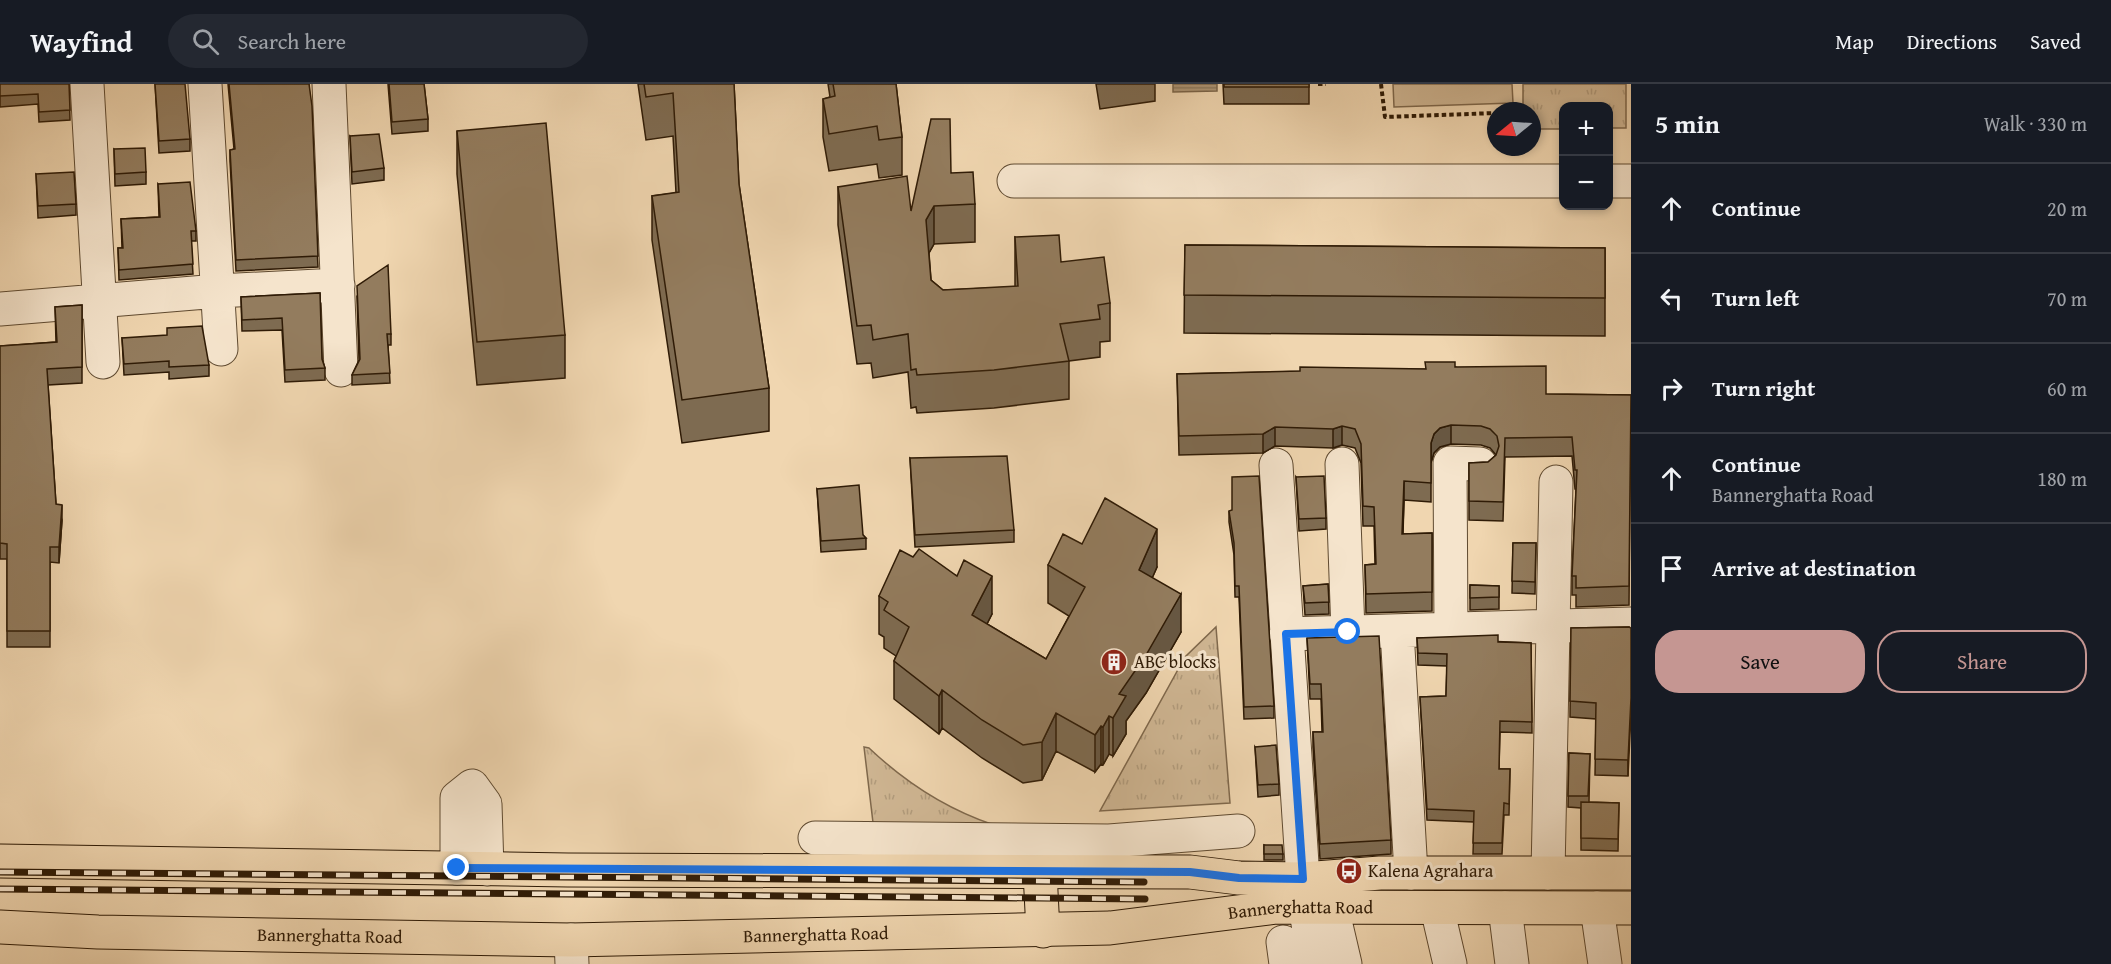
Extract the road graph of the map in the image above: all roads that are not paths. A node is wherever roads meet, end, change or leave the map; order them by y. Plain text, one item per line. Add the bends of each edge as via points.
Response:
1 (87, 84) edge
2 (205, 84) edge
3 (330, 84) edge
4 (1014, 181) dead end
5 (1559, 181) edge
6 (1613, 181) edge
7 (1631, 181) edge
8 (338, 285) junction
9 (218, 291) junction
10 (100, 300) junction
11 (0, 309) edge
12 (221, 349) dead end
13 (103, 362) dead end
14 (341, 370) dead end
15 (1342, 464) dead end
16 (1480, 464) edge
17 (1276, 465) dead end
18 (1557, 482) dead end
19 (1631, 624) edge
20 (1552, 625) junction
21 (1451, 629) junction
22 (1396, 631) junction
23 (1348, 632) junction
24 (1286, 634) junction
25 (1238, 831) dead end
26 (815, 838) dead end
27 (0, 861) edge
28 (1040, 872) junction
29 (1411, 873) junction
30 (1548, 873) junction
31 (1631, 873) edge
32 (1313, 898) junction
33 (1437, 908) junction
34 (1505, 908) junction
35 (1597, 908) junction
36 (1631, 908) edge
37 (0, 927) edge
38 (1042, 931) junction
39 (571, 952) edge
40 (1316, 964) edge
41 (1345, 964) edge
42 (1450, 964) edge
43 (1512, 964) edge
44 (1605, 964) edge

1 - 10 street
2 - 9 street
3 - 8 street
4 - 5 street
6 - 7 street
8 - 9 street
8 - 14 street
9 - 10 street
9 - 12 street
10 - 11 street
10 - 13 street
15 - 23 street
16 - 21 street via 1450,463
17 - 24 street
18 - 20 street
19 - 20 street
20 - 21 street
20 - 30 street
21 - 22 street
22 - 23 street
22 - 29 street
23 - 24 street
24 - 32 street
25 - 26 street via 1109,841
27 - 28 main road
28 - 32 main road via 1190,872 1239,878
28 - 38 main road
29 - 30 main road
29 - 32 main road
30 - 31 main road
32 - 33 main road, Bannerghatta Road
32 - 38 main road, Bannerghatta Road via 1277,907 1110,928
32 - 40 street
32 - 41 street
33 - 34 main road, Bannerghatta Road
33 - 42 street
34 - 35 main road, Bannerghatta Road
34 - 43 street
35 - 36 main road, Bannerghatta Road
35 - 44 street
37 - 39 main road, Bannerghatta Road
38 - 39 main road, Bannerghatta Road

